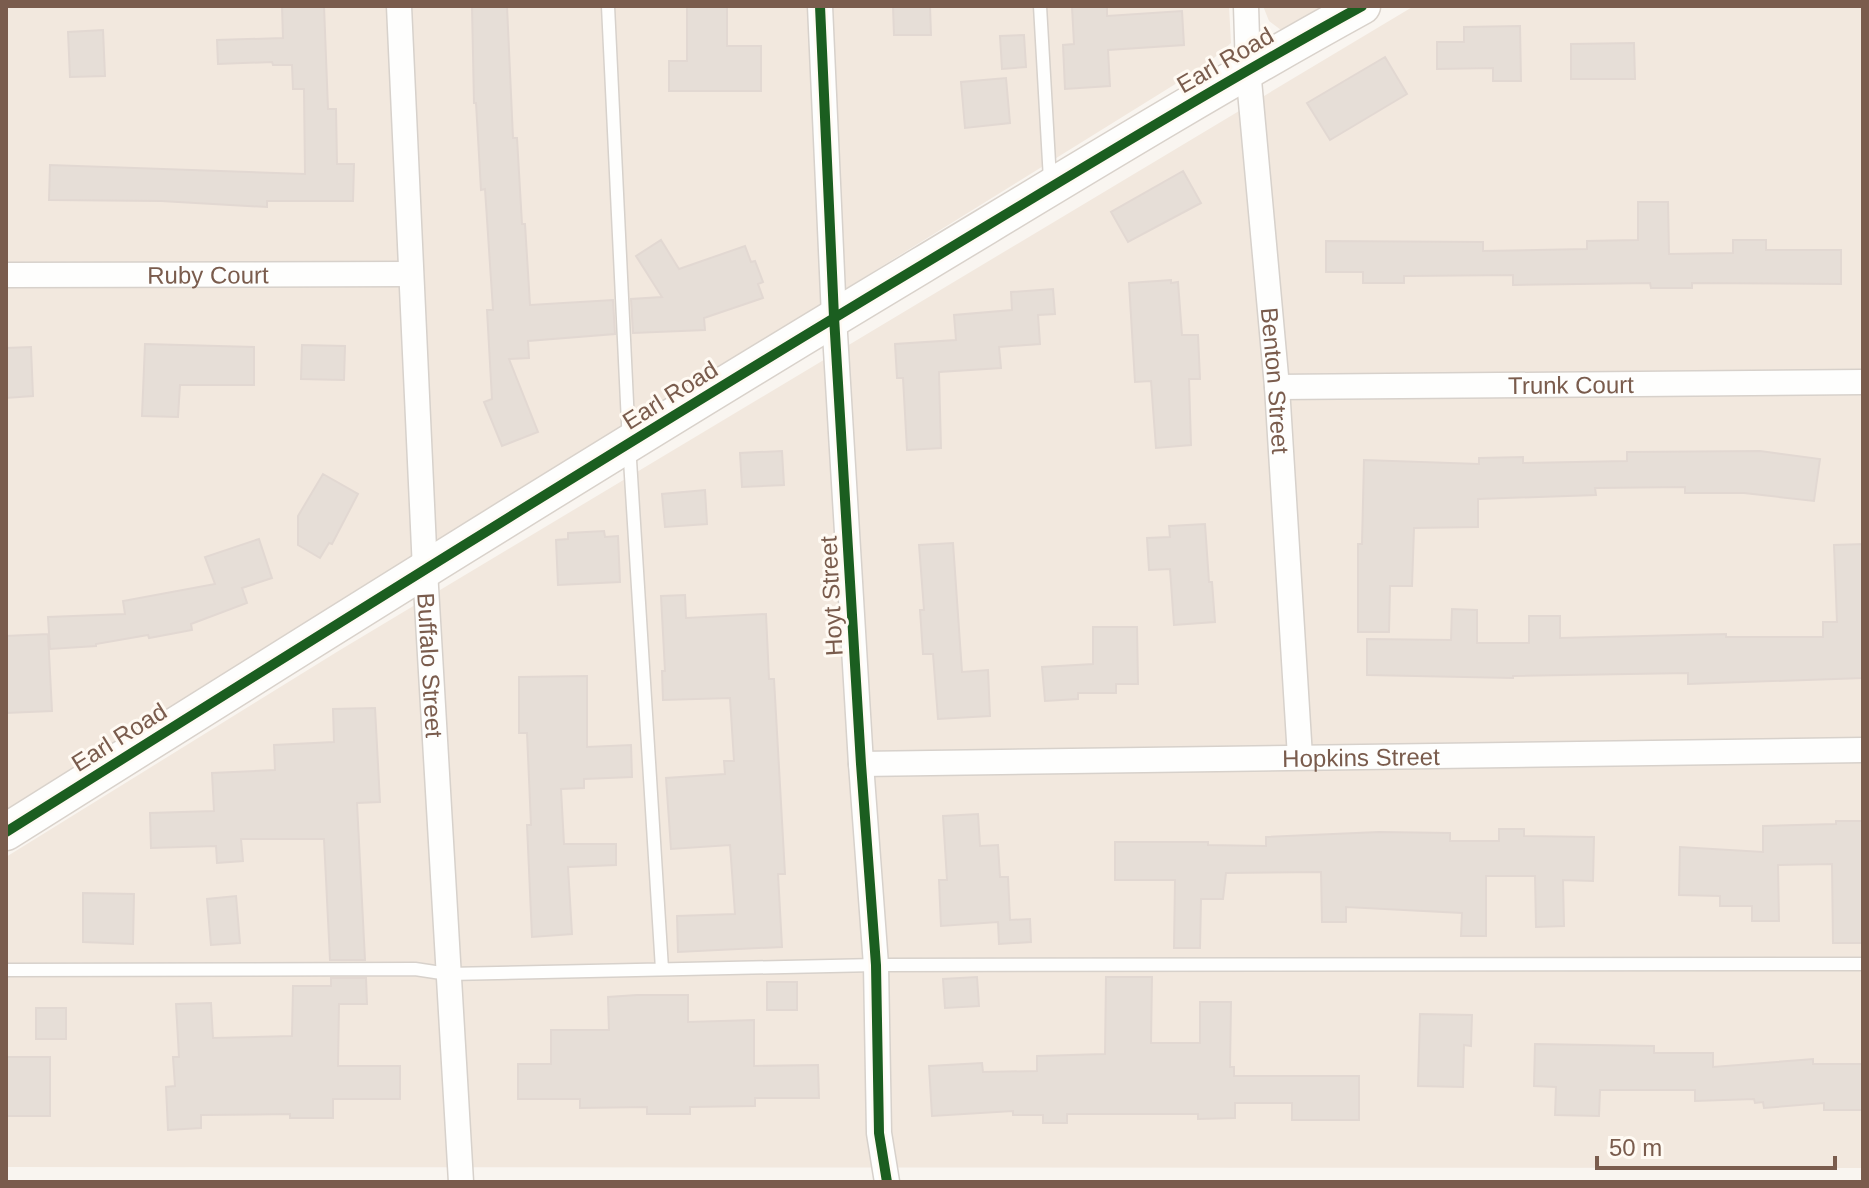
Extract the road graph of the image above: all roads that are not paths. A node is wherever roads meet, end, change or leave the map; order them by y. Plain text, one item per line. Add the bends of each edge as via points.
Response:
1 (399, 6) edge
2 (608, 6) edge
3 (820, 6) edge
4 (1040, 6) edge
5 (1246, 6) edge
6 (1362, 6) edge
7 (1248, 69) junction
8 (1051, 187) junction
9 (410, 274) junction
10 (6, 275) edge
11 (834, 317) junction
12 (1863, 382) edge
13 (1277, 387) junction
14 (629, 444) junction
15 (425, 570) junction
16 (1863, 750) edge
17 (1300, 757) junction
18 (861, 764) junction
19 (6, 832) edge
20 (1863, 964) edge
21 (876, 965) junction
22 (662, 969) junction
23 (6, 970) edge
24 (448, 974) junction
25 (461, 1182) edge
26 (887, 1182) edge

1 - 9 street, Buffalo Street
2 - 14 lane
3 - 11 street, Hoyt Street
4 - 8 lane
5 - 7 street, Benton Street
6 - 7 street, Earl Road
7 - 8 street, Earl Road
7 - 13 street, Benton Street
8 - 11 street, Earl Road
9 - 10 street, Ruby Court
9 - 15 street, Buffalo Street
11 - 14 street, Earl Road
11 - 18 street, Hoyt Street
12 - 13 street, Trunk Court
13 - 17 street, Benton Street
14 - 15 street, Earl Road
14 - 22 lane
15 - 19 street, Earl Road
15 - 24 street, Buffalo Street
16 - 17 street, Hopkins Street
17 - 18 street, Hopkins Street
18 - 21 street, Hoyt Street
20 - 21 lane
21 - 22 lane
21 - 26 street, Hoyt Street via 879,1133
22 - 24 lane
23 - 24 lane via 415,969
24 - 25 street, Buffalo Street

